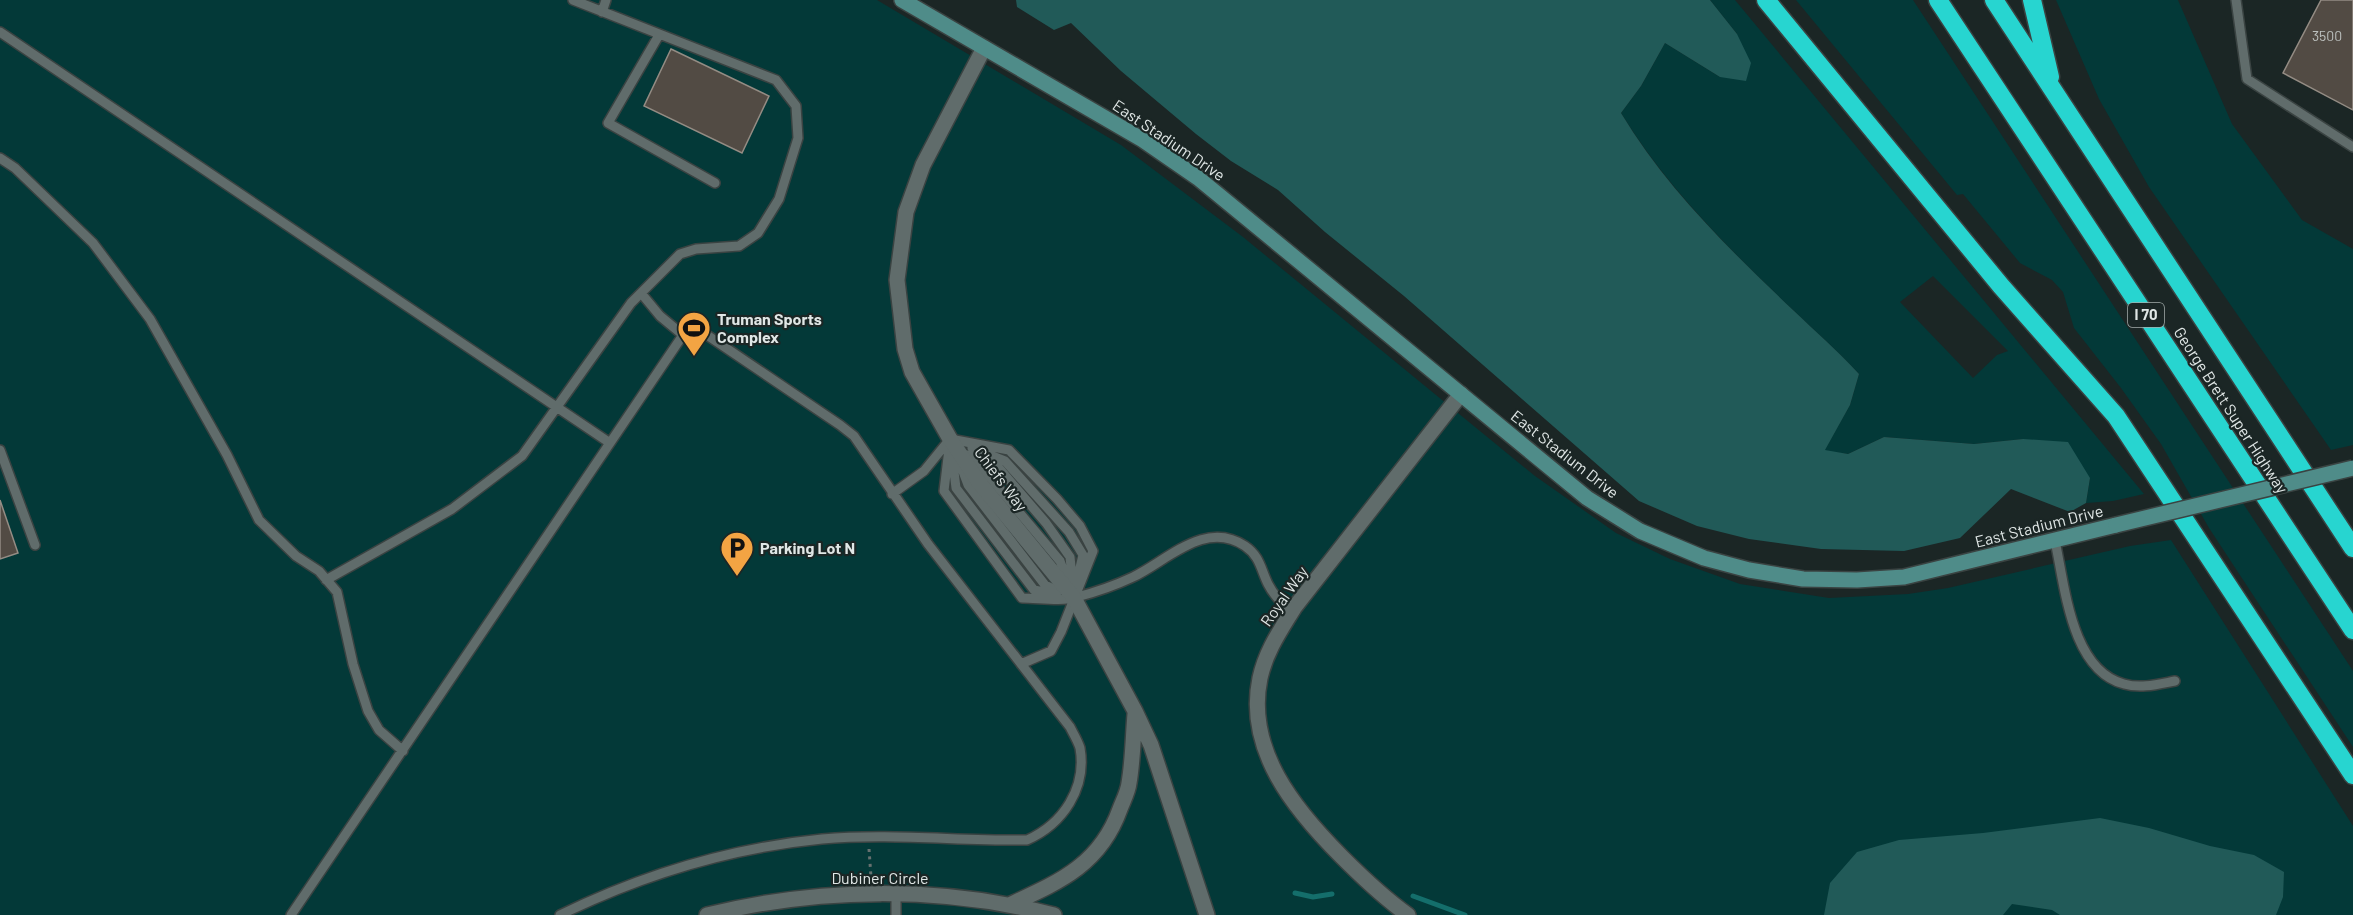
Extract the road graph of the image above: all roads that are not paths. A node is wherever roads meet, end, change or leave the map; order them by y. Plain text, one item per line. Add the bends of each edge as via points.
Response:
1 (573, 0) edge
2 (606, 0) edge
3 (902, 0) edge
4 (1766, 0) edge
5 (1938, 0) edge
6 (1994, 0) edge
7 (2032, 0) edge
8 (2236, 0) edge
9 (602, 12) junction
10 (0, 32) edge
11 (659, 35) junction
12 (984, 48) junction
13 (2054, 91) junction
14 (2353, 147) edge
15 (0, 158) edge
16 (715, 183) dead end
17 (641, 293) junction
18 (683, 335) junction
19 (1461, 394) junction
20 (557, 408) junction
21 (950, 439) junction
22 (610, 444) junction
23 (0, 450) edge
24 (2353, 468) edge
25 (892, 494) junction
26 (2055, 541) junction
27 (35, 545) dead end
28 (2353, 548) edge
29 (326, 580) junction
30 (1074, 598) junction
31 (1292, 612) junction
32 (2353, 630) edge
33 (1021, 664) junction
34 (2175, 681) dead end
35 (1135, 711) junction
36 (403, 751) junction
37 (2353, 776) edge
38 (896, 894) junction
39 (1009, 904) junction
40 (1034, 912) edge
41 (291, 915) edge
42 (560, 915) edge
43 (707, 915) edge
44 (896, 915) edge
45 (1054, 915) edge
46 (1207, 915) edge
47 (1408, 915) edge

1 - 9 lane
2 - 9 lane
3 - 12 main road, East Stadium Drive
4 - 37 highway via 2001,286 2116,416
5 - 32 highway, George Brett Super Highway / I 70
6 - 13 highway, George Brett Super Highway / I 70
7 - 13 highway
8 - 14 lane via 2247,79
9 - 11 lane
10 - 20 lane
11 - 16 lane via 608,123
11 - 17 lane via 776,80 796,106 798,138 779,199 758,233 739,246 680,254
12 - 19 main road, East Stadium Drive via 1143,140 1198,178
12 - 21 street, Chiefs Way via 923,165 906,212 897,280 905,349 912,372
13 - 28 highway, George Brett Super Highway / I 70
15 - 29 lane via 93,243 150,319 260,520
17 - 18 lane
17 - 20 lane
18 - 22 lane
18 - 25 lane via 700,331 840,425 854,436
19 - 26 main road, East Stadium Drive via 1587,498 1640,531 1704,558 1749,570 1803,579 1904,577
19 - 31 street, Royal Way
20 - 22 lane
20 - 29 lane via 522,456 452,509
21 - 25 lane via 924,471
21 - 30 street, Chiefs Way via 978,481
21 - 30 lane via 998,467 1046,523 1070,556
21 - 30 lane via 956,488 1034,590
21 - 30 lane via 944,491 1022,598
21 - 30 lane via 1009,450 1080,526 1093,551
22 - 36 lane
23 - 27 lane
24 - 26 main road, East Stadium Drive, bridge
25 - 33 lane
26 - 34 lane via 2077,638 2086,656 2102,673 2124,684
29 - 36 lane via 337,592 368,711 379,730
30 - 31 lane via 1134,577 1188,544 1224,538 1253,553 1276,598
30 - 33 lane via 1051,651
30 - 35 street, Chiefs Way
31 - 47 street, Royal Way via 1267,654 1260,679 1260,732 1270,762 1296,806 1329,844
33 - 42 lane via 1070,727 1080,747 1081,771 1076,793 1067,809 1043,833 1028,840 824,839 752,848 680,866
35 - 39 street via 1129,785 1117,819 1103,842 1079,869 1054,885
35 - 46 street, Chiefs Way via 1151,745
36 - 41 lane
38 - 39 street, Dubiner Circle
38 - 43 street, Dubiner Circle via 813,897
38 - 44 lane
39 - 40 street, Dubiner Circle
40 - 45 street, Dubiner Circle

